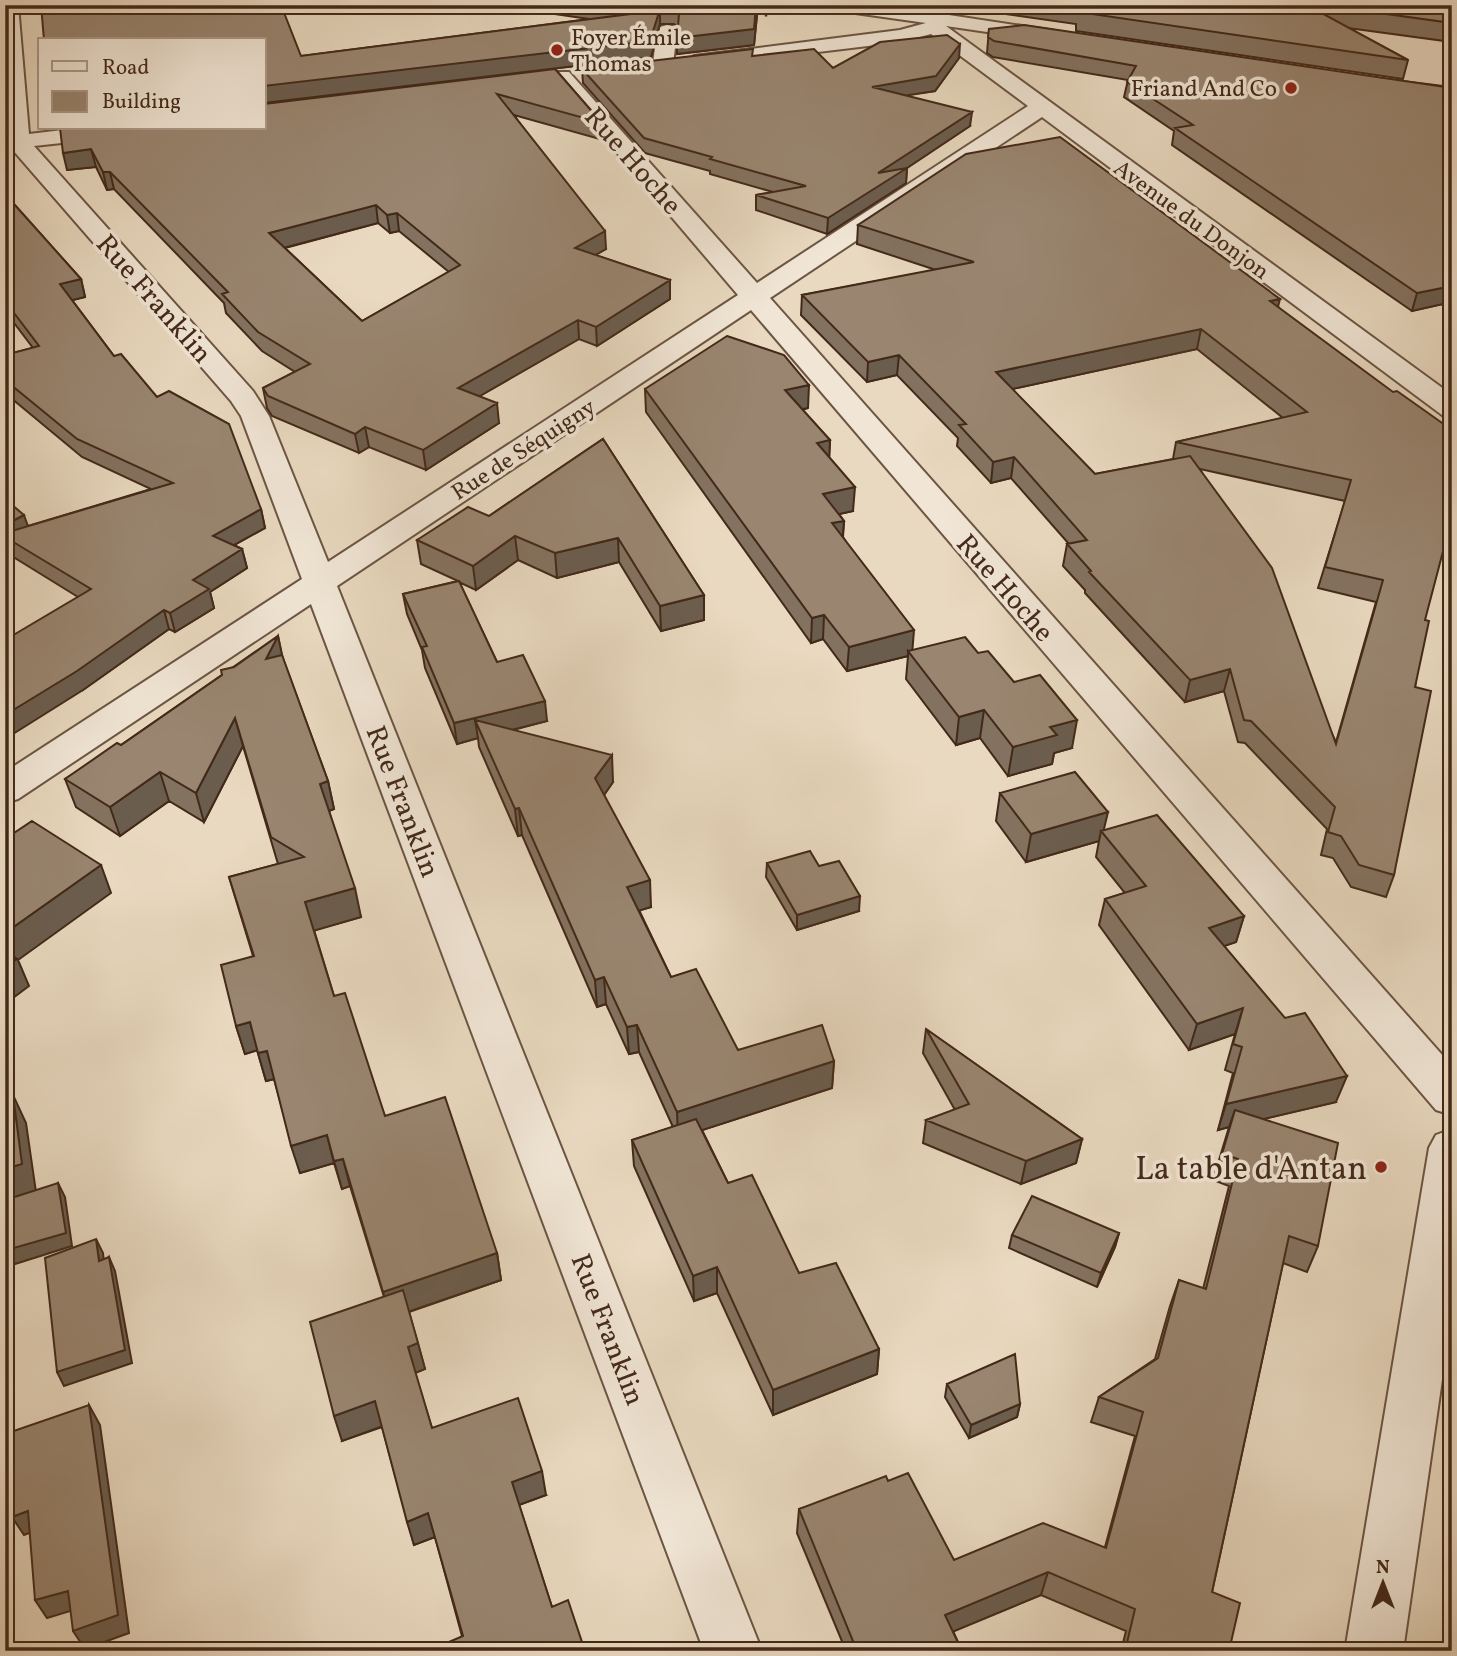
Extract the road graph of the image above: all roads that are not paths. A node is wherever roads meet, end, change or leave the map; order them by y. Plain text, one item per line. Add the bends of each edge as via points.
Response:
1 (8, 5) edge
2 (841, 5) edge
3 (938, 23) junction
4 (667, 31) dead end
5 (1070, 39) edge
6 (663, 64) junction
7 (638, 67) edge
8 (562, 76) edge
9 (1040, 108) junction
10 (117, 130) edge
11 (11, 142) edge
12 (753, 298) junction
13 (1452, 410) edge
14 (320, 584) junction
15 (5, 790) edge
16 (1452, 1097) edge
17 (1452, 1148) edge
18 (733, 1651) edge
19 (1374, 1651) edge

1 - 11 street
2 - 3 street
3 - 5 street
3 - 6 street via 901,36
3 - 9 street, Avenue du Donjon
4 - 6 street
6 - 7 street
8 - 12 street, Rue Hoche
9 - 12 street, Rue de Séquigny
9 - 13 street, Avenue du Donjon
10 - 11 street
11 - 14 street, Rue Franklin via 243,397 255,416
12 - 14 street, Rue de Séquigny
12 - 16 street, Rue Hoche
14 - 15 street, Rue de Séquigny
14 - 18 street, Rue Franklin
17 - 19 street

